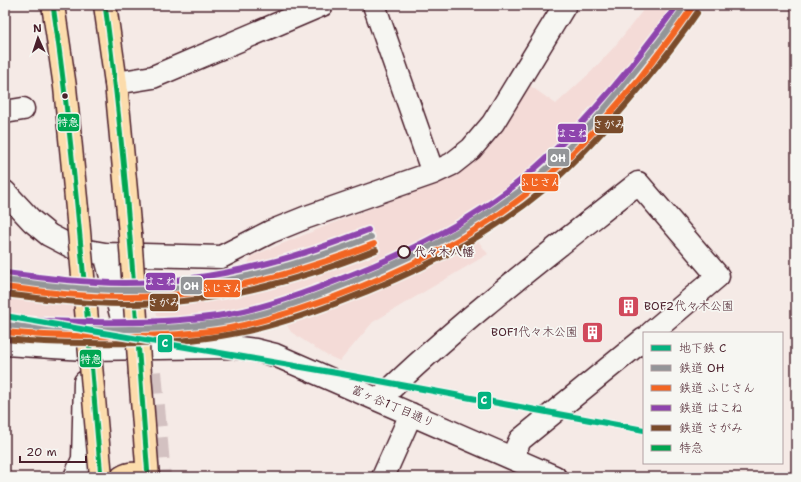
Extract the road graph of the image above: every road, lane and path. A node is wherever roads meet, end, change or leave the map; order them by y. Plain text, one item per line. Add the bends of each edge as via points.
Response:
1 (53, 5) edge
2 (105, 5) edge
3 (322, 5) edge
4 (374, 5) edge
5 (565, 5) edge
6 (116, 83) junction
7 (433, 173) junction
8 (5, 192) edge
9 (105, 254) junction
10 (652, 332) edge
11 (643, 340) edge
12 (5, 344) edge
13 (85, 349) junction
14 (130, 349) junction
15 (379, 400) junction
16 (411, 414) junction
17 (512, 458) junction
18 (75, 477) edge
19 (101, 477) edge
20 (148, 477) edge
21 (383, 477) edge
22 (555, 477) edge

1 - 19 main road, bridge via 65,87
2 - 6 main road
3 - 6 street via 152,77
4 - 7 street
5 - 7 street via 493,124 471,149 452,164
6 - 20 main road, bridge
7 - 9 street via 307,217 270,232 221,257
8 - 9 street via 32,221 49,234 76,249
9 - 14 street
10 - 15 street via 718,276 638,182 434,348
11 - 17 street via 520,440
12 - 13 street, 富ヶ谷1丁目通り
13 - 14 street, 富ヶ谷1丁目通り
13 - 18 street via 83,459
14 - 15 street, 富ヶ谷1丁目通り via 231,347 275,354
15 - 16 street, 富ヶ谷1丁目通り
16 - 17 street, 富ヶ谷1丁目通り
16 - 21 street
17 - 22 street, 富ヶ谷1丁目通り

